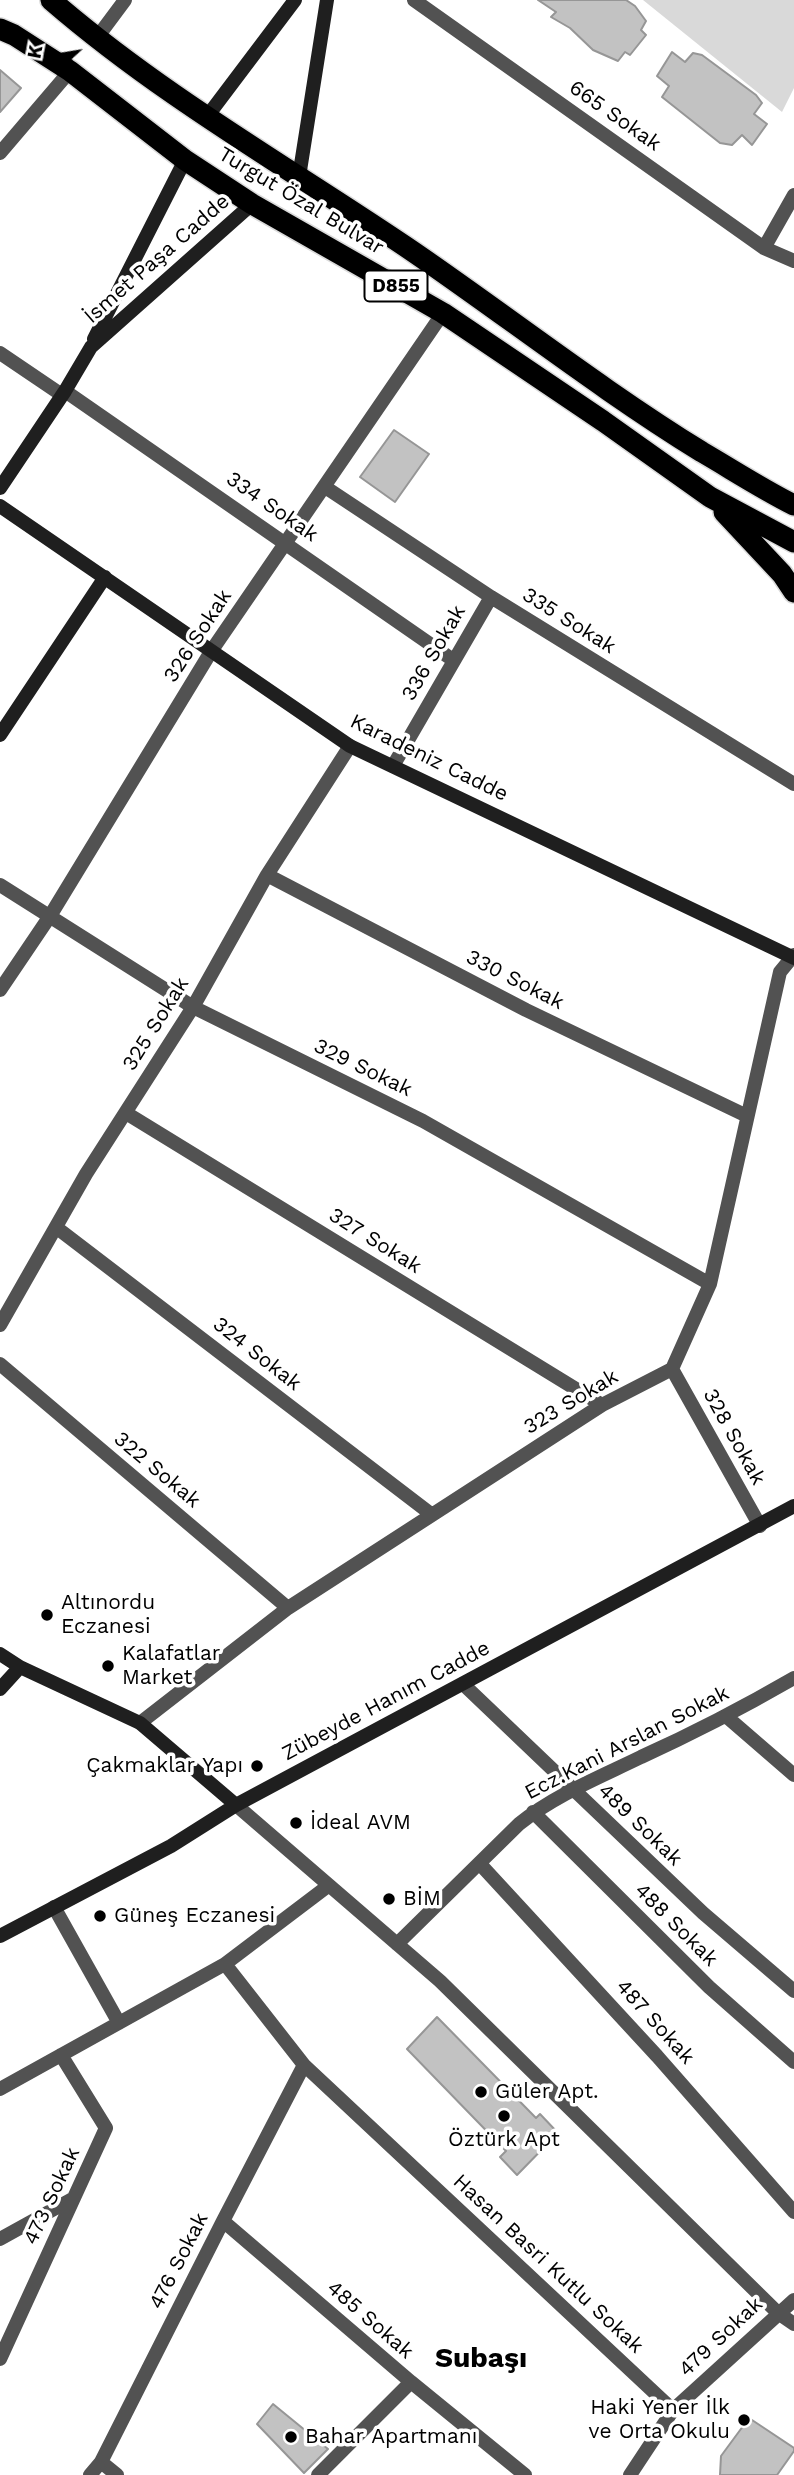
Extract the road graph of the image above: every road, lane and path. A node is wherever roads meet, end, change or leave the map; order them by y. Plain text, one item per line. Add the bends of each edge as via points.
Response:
1 (51, 0) edge
2 (125, 0) edge
3 (295, 0) edge
4 (327, 0) edge
5 (414, 0) edge
6 (0, 29) edge
7 (96, 39) junction
8 (70, 71) junction
9 (206, 118) junction
10 (0, 153) edge
11 (185, 160) junction
12 (299, 177) junction
13 (794, 195) edge
14 (252, 204) junction
15 (764, 248) junction
16 (794, 261) edge
17 (443, 313) junction
18 (91, 346) junction
19 (0, 353) edge
20 (63, 393) junction
21 (326, 487) junction
22 (0, 488) edge
23 (710, 497) junction
24 (793, 503) edge
25 (0, 506) edge
26 (794, 542) edge
27 (286, 543) junction
28 (105, 577) junction
29 (794, 592) edge
30 (491, 597) junction
31 (212, 650) junction
32 (453, 660) junction
33 (0, 736) edge
34 (350, 746) junction
35 (393, 766) junction
36 (794, 784) edge
37 (267, 875) junction
38 (0, 885) edge
39 (50, 916) junction
40 (793, 957) edge
41 (0, 990) edge
42 (193, 1007) junction
43 (126, 1113) junction
44 (747, 1116) junction
45 (57, 1228) junction
46 (710, 1284) junction
47 (0, 1325) edge
48 (0, 1364) edge
49 (672, 1369) junction
50 (602, 1405) junction
51 (794, 1506) edge
52 (431, 1514) junction
53 (760, 1526) junction
54 (288, 1608) junction
55 (0, 1654) edge
56 (0, 1662) edge
57 (18, 1670) junction
58 (794, 1678) edge
59 (463, 1684) junction
60 (0, 1689) edge
61 (727, 1717) junction
62 (140, 1723) junction
63 (794, 1775) edge
64 (573, 1790) junction
65 (236, 1805) junction
66 (533, 1812) junction
67 (480, 1864) junction
68 (328, 1886) junction
69 (54, 1907) junction
70 (0, 1936) edge
71 (397, 1944) junction
72 (225, 1964) junction
73 (794, 1991) edge
74 (119, 2022) junction
75 (61, 2055) junction
76 (794, 2062) edge
77 (304, 2065) junction
78 (0, 2089) edge
79 (74, 2198) junction
80 (794, 2212) edge
81 (222, 2221) junction
82 (0, 2239) edge
83 (794, 2300) edge
84 (778, 2313) junction
85 (794, 2324) edge
86 (0, 2359) edge
87 (411, 2382) junction
88 (673, 2410) junction
89 (102, 2462) junction
90 (507, 2470) edge
91 (90, 2475) edge
92 (117, 2475) edge
93 (318, 2475) edge
94 (525, 2475) edge
95 (630, 2475) edge

1 - 7 highway, Turgut Özal Bulvar / D855
2 - 7 street
3 - 9 street
4 - 12 street
5 - 15 street, 665 Sokak
6 - 8 highway, Turgut Özal Bulvar / D855
7 - 9 highway, Turgut Özal Bulvar / D855
8 - 10 street
8 - 11 highway, Turgut Özal Bulvar / D855
9 - 12 highway, Turgut Özal Bulvar / D855
11 - 14 highway, Turgut Özal Bulvar / D855
11 - 18 street, İsmet Paşa Cadde
12 - 24 highway, Turgut Özal Bulvar / D855 via 660,426
13 - 15 street
14 - 17 highway, Turgut Özal Bulvar / D855
14 - 18 street, İsmet Paşa Cadde
15 - 16 street, 665 Sokak
17 - 21 street, 326 Sokak
17 - 23 highway, Turgut Özal Bulvar / D855
18 - 20 street, İsmet Paşa Cadde
19 - 20 street, 334 Sokak
20 - 22 street, İsmet Paşa Cadde
20 - 27 street, 334 Sokak
21 - 27 street, 326 Sokak
21 - 30 street, 335 Sokak
23 - 26 highway, Turgut Özal Bulvar / D855
23 - 29 highway
25 - 28 street, Karadeniz Cadde
27 - 31 street, 326 Sokak
27 - 32 street, 334 Sokak
28 - 31 street, Karadeniz Cadde
28 - 33 street
30 - 32 street, 336 Sokak
30 - 36 street, 335 Sokak
31 - 34 street, Karadeniz Cadde
31 - 39 street, 326 Sokak
32 - 35 street, 336 Sokak
34 - 35 street, Karadeniz Cadde
34 - 37 street, 325 Sokak
35 - 40 street, Karadeniz Cadde
37 - 42 street, 325 Sokak
37 - 44 street, 330 Sokak via 527,1010
38 - 39 street, 329 Sokak
39 - 41 street, 326 Sokak
39 - 42 street, 329 Sokak
40 - 44 street via 780,972
42 - 43 street, 325 Sokak
42 - 46 street, 329 Sokak via 423,1121
43 - 45 street, 325 Sokak
43 - 50 street, 327 Sokak
44 - 46 street
45 - 47 street, 325 Sokak
45 - 52 street, 324 Sokak
46 - 49 street
48 - 54 street, 322 Sokak
49 - 50 street, 323 Sokak
49 - 53 street, 328 Sokak
50 - 52 street, 323 Sokak
51 - 53 street, Zübeyde Hanım Cadde
52 - 54 street, 323 Sokak
53 - 59 street, Zübeyde Hanım Cadde
54 - 62 street, 323 Sokak
55 - 57 street
56 - 57 street
57 - 60 street
57 - 62 street
58 - 61 street, Ecz.Kani Arslan Sokak
59 - 64 street, 489 Sokak
59 - 65 street, Zübeyde Hanım Cadde
61 - 63 street
61 - 64 street, Ecz.Kani Arslan Sokak
62 - 65 street
64 - 66 street, Ecz.Kani Arslan Sokak
64 - 73 street, 489 Sokak via 703,1913
65 - 68 street
65 - 69 street, Zübeyde Hanım Cadde via 171,1846
66 - 67 street, Ecz.Kani Arslan Sokak
66 - 76 street, 488 Sokak via 709,1987
67 - 71 street, Ecz.Kani Arslan Sokak
67 - 80 street, 487 Sokak
68 - 71 street
68 - 72 street
69 - 70 street, Zübeyde Hanım Cadde
69 - 74 street
71 - 84 street
72 - 74 street
72 - 77 street, Hasan Basri Kutlu Sokak
74 - 75 street
75 - 78 street
75 - 79 street, 473 Sokak via 106,2128
77 - 81 street, 476 Sokak
77 - 88 street, Hasan Basri Kutlu Sokak
79 - 82 street
79 - 86 street, 473 Sokak
81 - 87 street, 485 Sokak
81 - 89 street, 476 Sokak
83 - 84 street, 479 Sokak
84 - 85 street
84 - 88 street, 479 Sokak
87 - 90 street, 485 Sokak
87 - 93 street
88 - 95 street, 479 Sokak
89 - 91 street, 476 Sokak
89 - 92 street
90 - 94 street, 485 Sokak

